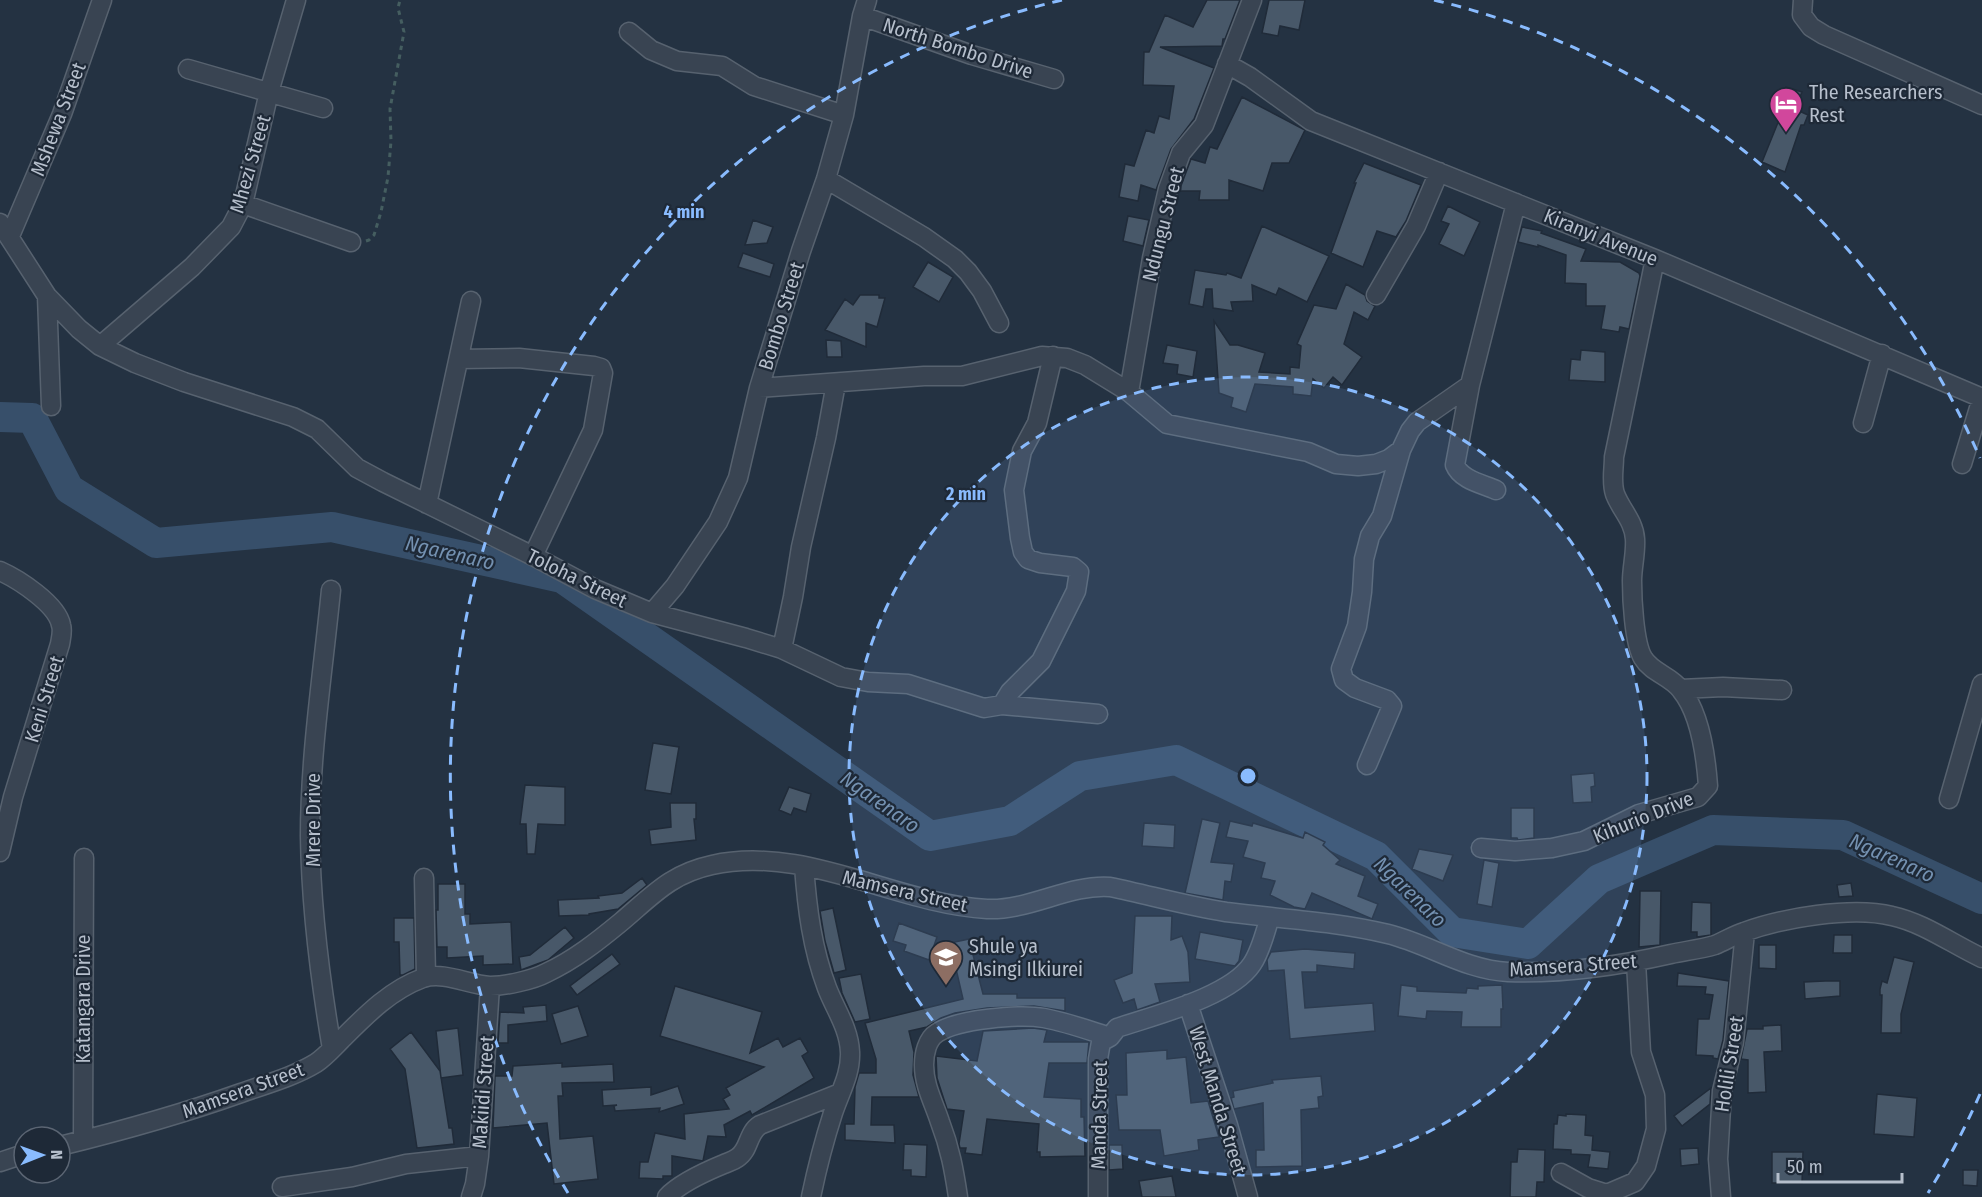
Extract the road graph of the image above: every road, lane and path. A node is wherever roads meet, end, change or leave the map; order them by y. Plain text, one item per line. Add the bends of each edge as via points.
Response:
1 (102, 0) edge
2 (296, 0) edge
3 (400, 0) edge
4 (1252, 0) edge
5 (1803, 0) edge
6 (864, 8) edge
7 (629, 32) dead end
8 (1227, 64) junction
9 (188, 69) dead end
10 (1054, 79) dead end
11 (269, 92) junction
12 (1982, 105) edge
13 (323, 108) dead end
14 (844, 115) junction
15 (1439, 172) junction
16 (826, 179) junction
17 (1516, 203) junction
18 (243, 204) junction
19 (5, 230) edge
20 (351, 242) joint
21 (1655, 259) junction
22 (1376, 295) dead end
23 (47, 296) junction
24 (471, 301) dead end
25 (999, 323) dead end
26 (100, 346) junction
27 (1882, 354) junction
28 (1053, 356) junction
29 (459, 359) junction
30 (836, 383) junction
31 (1470, 385) junction
32 (759, 388) junction
33 (1129, 392) junction
34 (1982, 398) edge
35 (51, 406) dead end
36 (1863, 423) dead end
37 (1401, 450) junction
38 (1962, 464) dead end
39 (1496, 490) dead end
40 (427, 504) junction
41 (533, 556) junction
42 (0, 571) edge
43 (331, 590) dead end
44 (652, 613) junction
45 (782, 649) junction
46 (1982, 684) edge
47 (1681, 688) junction
48 (1782, 690) dead end
49 (1002, 705) junction
50 (1098, 714) dead end
51 (1367, 765) dead end
52 (1949, 799) dead end
53 (1481, 848) dead end
54 (0, 852) edge
55 (84, 858) dead end
56 (804, 866) junction
57 (424, 878) dead end
58 (1270, 916) junction
59 (1745, 932) junction
60 (1982, 958) edge
61 (1636, 962) junction
62 (426, 977) junction
63 (490, 986) junction
64 (1188, 1004) junction
65 (1110, 1037) junction
66 (332, 1049) junction
67 (840, 1093) junction
68 (83, 1140) junction
69 (72, 1143) edge
70 (479, 1156) junction
71 (1561, 1173) dead end
72 (282, 1187) dead end
73 (471, 1197) edge
74 (667, 1197) edge
75 (811, 1197) edge
76 (958, 1197) edge
77 (1098, 1197) edge
78 (1248, 1197) edge
79 (1721, 1197) edge

1 - 19 street, Mshewa Street via 62,114
2 - 11 street, Mhezi Street
3 - 20 path via 404,32 390,109 388,177 381,212 369,240
4 - 8 street, Ndungu Street
5 - 12 street via 1802,15 1824,35
6 - 10 street, North Bombo Drive via 972,55
6 - 14 street, Bombo Street
7 - 14 street via 651,50 677,60 722,66 754,86
8 - 15 street, Kiranyi Avenue via 1311,122
8 - 33 street, Ndungu Street via 1204,125 1181,153 1168,189
9 - 11 street
11 - 13 street
11 - 18 street, Mhezi Street
14 - 16 street, Bombo Street
15 - 17 street, Kiranyi Avenue
15 - 22 street via 1416,226
16 - 25 street via 955,259 982,291
16 - 32 street, Bombo Street
17 - 21 street, Kiranyi Avenue
17 - 31 street
18 - 20 street
18 - 26 street, Mhezi Street via 231,227 215,244
19 - 23 street, Toloha Street
21 - 27 street, Kiranyi Avenue
21 - 47 street via 1614,457 1613,481 1615,495 1632,524 1635,541 1632,582 1637,643 1651,669
23 - 26 street, Toloha Street
23 - 35 street
24 - 29 street
26 - 40 street, Toloha Street via 184,382 293,417 317,429 357,468
27 - 34 street, Kiranyi Avenue
27 - 36 street
28 - 30 street via 962,376
28 - 33 street via 1085,364
28 - 49 street via 1037,423 1022,451 1014,490 1020,538 1028,559 1073,567 1079,572 1076,591 1041,662
29 - 40 street
29 - 41 street via 519,358 601,368 592,430
30 - 32 street
30 - 45 street
31 - 37 street via 1417,422
31 - 39 street via 1455,465 1464,476
32 - 44 street, Bombo Street via 738,478 729,500 675,586
33 - 37 street via 1167,424 1308,452 1336,464 1376,464
34 - 38 street
37 - 51 street via 1382,516 1370,536 1357,626 1341,669 1344,680 1355,688 1387,700 1392,706
40 - 41 street, Toloha Street
41 - 44 street, Toloha Street
42 - 54 street, Keni Street via 49,606 62,629
43 - 66 street, Mrere Drive via 312,777 310,837 318,949
44 - 45 street, Toloha Street
45 - 49 street, Toloha Street via 852,681 908,684 984,708
46 - 52 street
47 - 48 street
47 - 53 street, Kihurio Drive via 1690,704 1706,759 1708,786 1698,797 1639,814 1584,841 1515,851
49 - 50 street, Toloha Street
55 - 68 street, Katangara Drive
56 - 58 street, Mamsera Street via 955,906 1010,907 1097,886 1199,907
56 - 63 street, Mamsera Street via 732,861 698,869 669,882 563,964 542,975
56 - 67 street via 814,951 847,1031 850,1067
57 - 62 street
58 - 61 street, Mamsera Street via 1388,934 1486,970 1559,971
58 - 64 street, Manda Street via 1254,962 1244,974
59 - 60 street, Mamsera Street via 1825,914 1863,912 1916,923
59 - 61 street, Mamsera Street via 1714,945
59 - 79 street, Holili Street via 1734,1042 1722,1092 1718,1159
61 - 71 street via 1641,1052 1656,1111 1656,1129 1646,1166 1635,1182 1607,1194
62 - 63 street, Mamsera Street
62 - 66 street, Mamsera Street via 375,1007
63 - 70 street, Makiidi Street
64 - 65 street, Manda Street via 1117,1028
64 - 78 street, West Manda Street
65 - 76 street via 1042,1018 1019,1017 969,1022 937,1032 931,1038 926,1051 925,1078 953,1160
65 - 77 street, Manda Street via 1101,1042 1098,1059
66 - 68 street, Mamsera Street via 318,1062 291,1075 188,1111
67 - 74 street via 760,1125 736,1159
67 - 75 street via 819,1156
68 - 69 street, Mamsera Street
70 - 72 street via 406,1164
70 - 73 street, Makiidi Street

